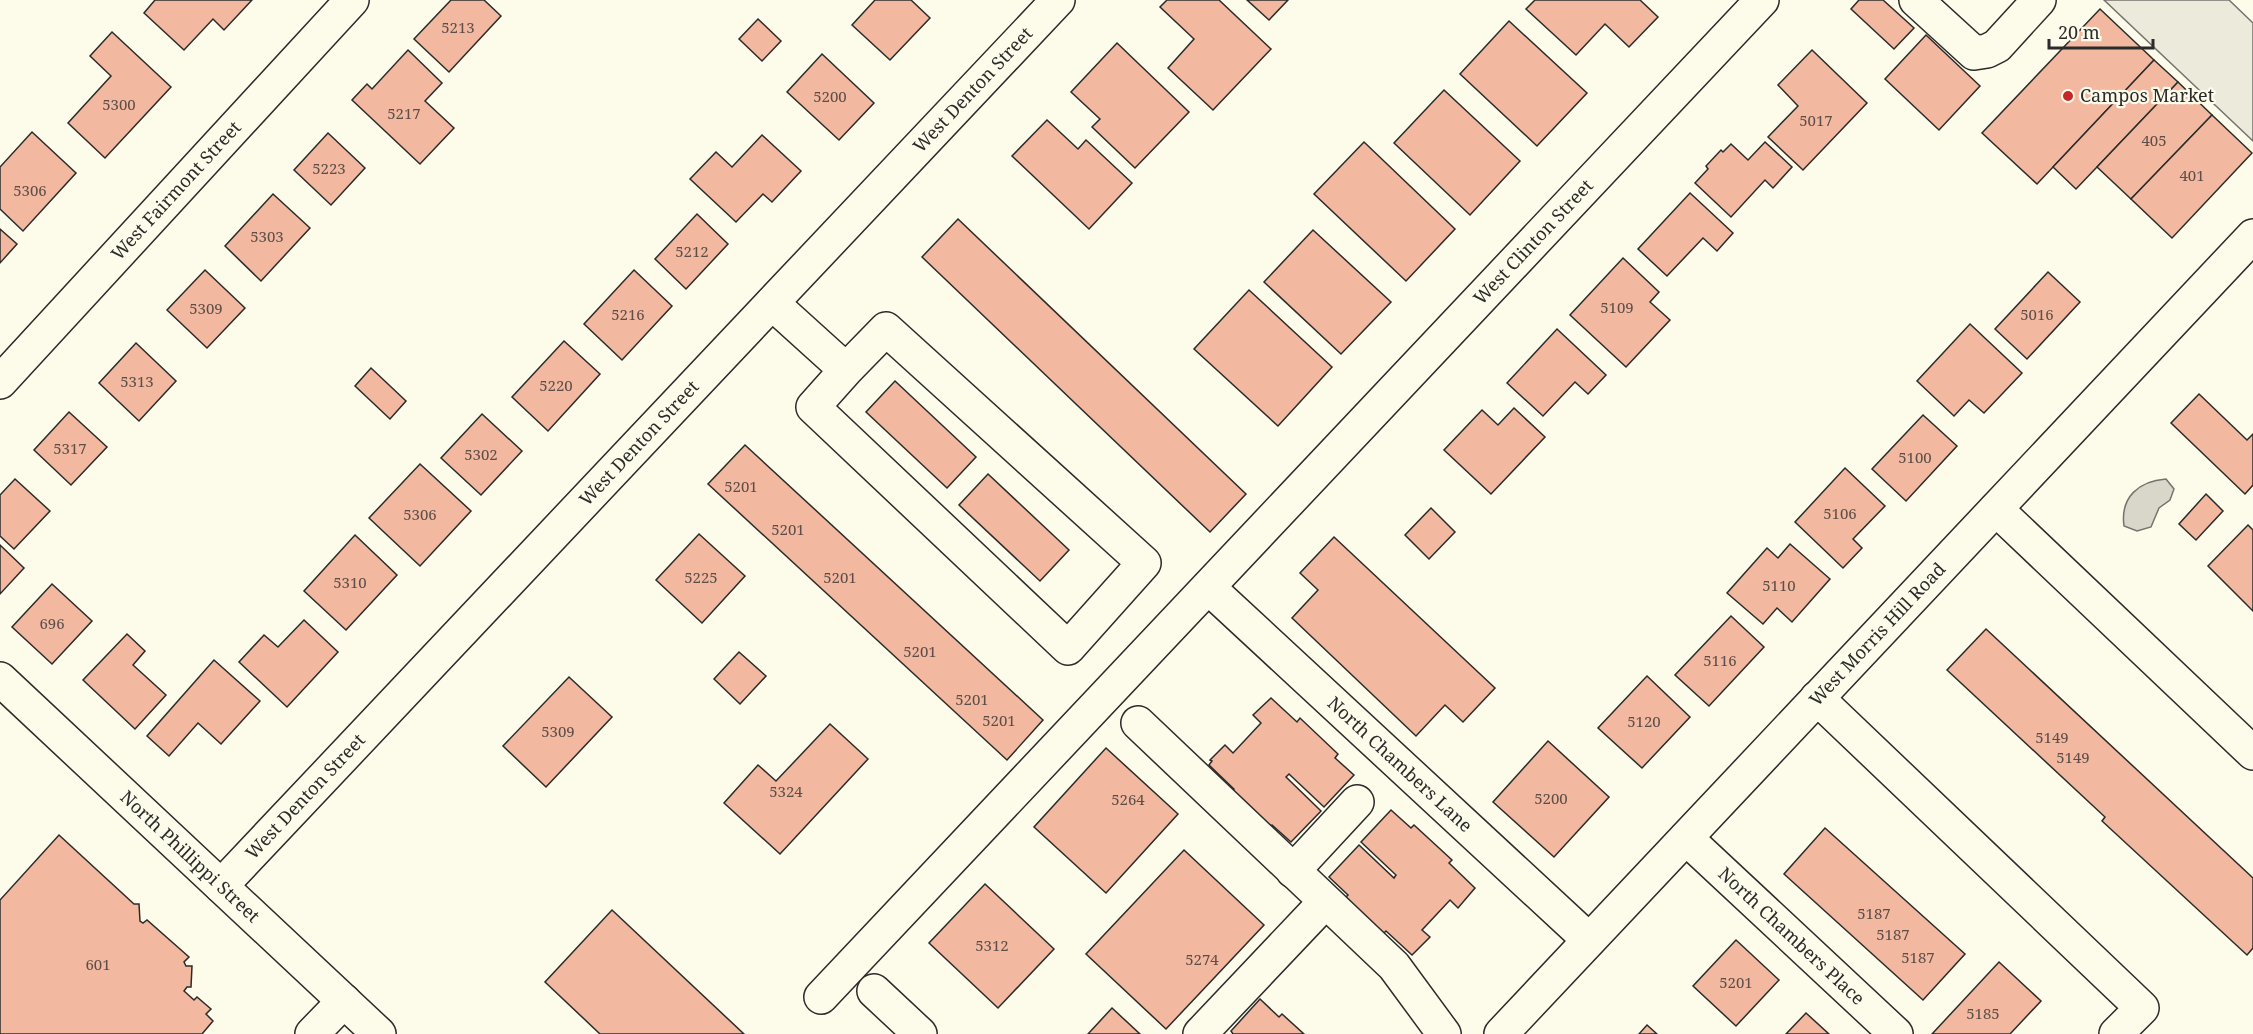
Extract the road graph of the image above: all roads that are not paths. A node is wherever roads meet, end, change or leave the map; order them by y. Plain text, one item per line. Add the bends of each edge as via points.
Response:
1 (352, 0) edge
2 (1058, 0) edge
3 (1762, 0) edge
4 (1916, 0) edge
5 (2039, 0) edge
6 (2253, 236) edge
7 (772, 303) junction
8 (846, 370) junction
9 (0, 382) edge
10 (1996, 509) junction
11 (1209, 588) junction
12 (0, 679) edge
13 (1817, 698) junction
14 (1138, 723) dead end
15 (2253, 753) edge
16 (1357, 802) dead end
17 (1686, 838) junction
18 (1293, 871) junction
19 (221, 886) junction
20 (1325, 902) junction
21 (1589, 940) junction
22 (873, 991) dead end
23 (821, 997) dead end
24 (344, 1001) junction
25 (312, 1034) edge
26 (379, 1034) edge
27 (920, 1034) edge
28 (1200, 1034) edge
29 (1444, 1034) edge
30 (1501, 1034) edge
31 (1896, 1034) edge
32 (2116, 1034) edge

1 - 9 street, West Fairmont Street
2 - 7 street, West Denton Street
3 - 11 street, West Clinton Street
4 - 5 street via 1974,53 1997,46
6 - 10 street, West Morris Hill Road
7 - 8 street
7 - 19 street, West Denton Street
8 - 8 street via 813,407 1068,648 1144,563 886,329
10 - 13 street, West Morris Hill Road
10 - 15 street
11 - 21 street, North Chambers Lane
11 - 23 street, West Clinton Street
12 - 19 street, North Phillippi Street
13 - 17 street, West Morris Hill Road
13 - 32 street via 2142,1008
14 - 18 street
16 - 18 street
17 - 21 street, West Morris Hill Road
17 - 31 street, North Chambers Place
18 - 20 street
19 - 24 street, North Phillippi Street
20 - 28 street
20 - 29 street via 1394,966
21 - 30 street, West Morris Hill Road
22 - 27 street
24 - 25 street
24 - 26 street, North Phillippi Street

